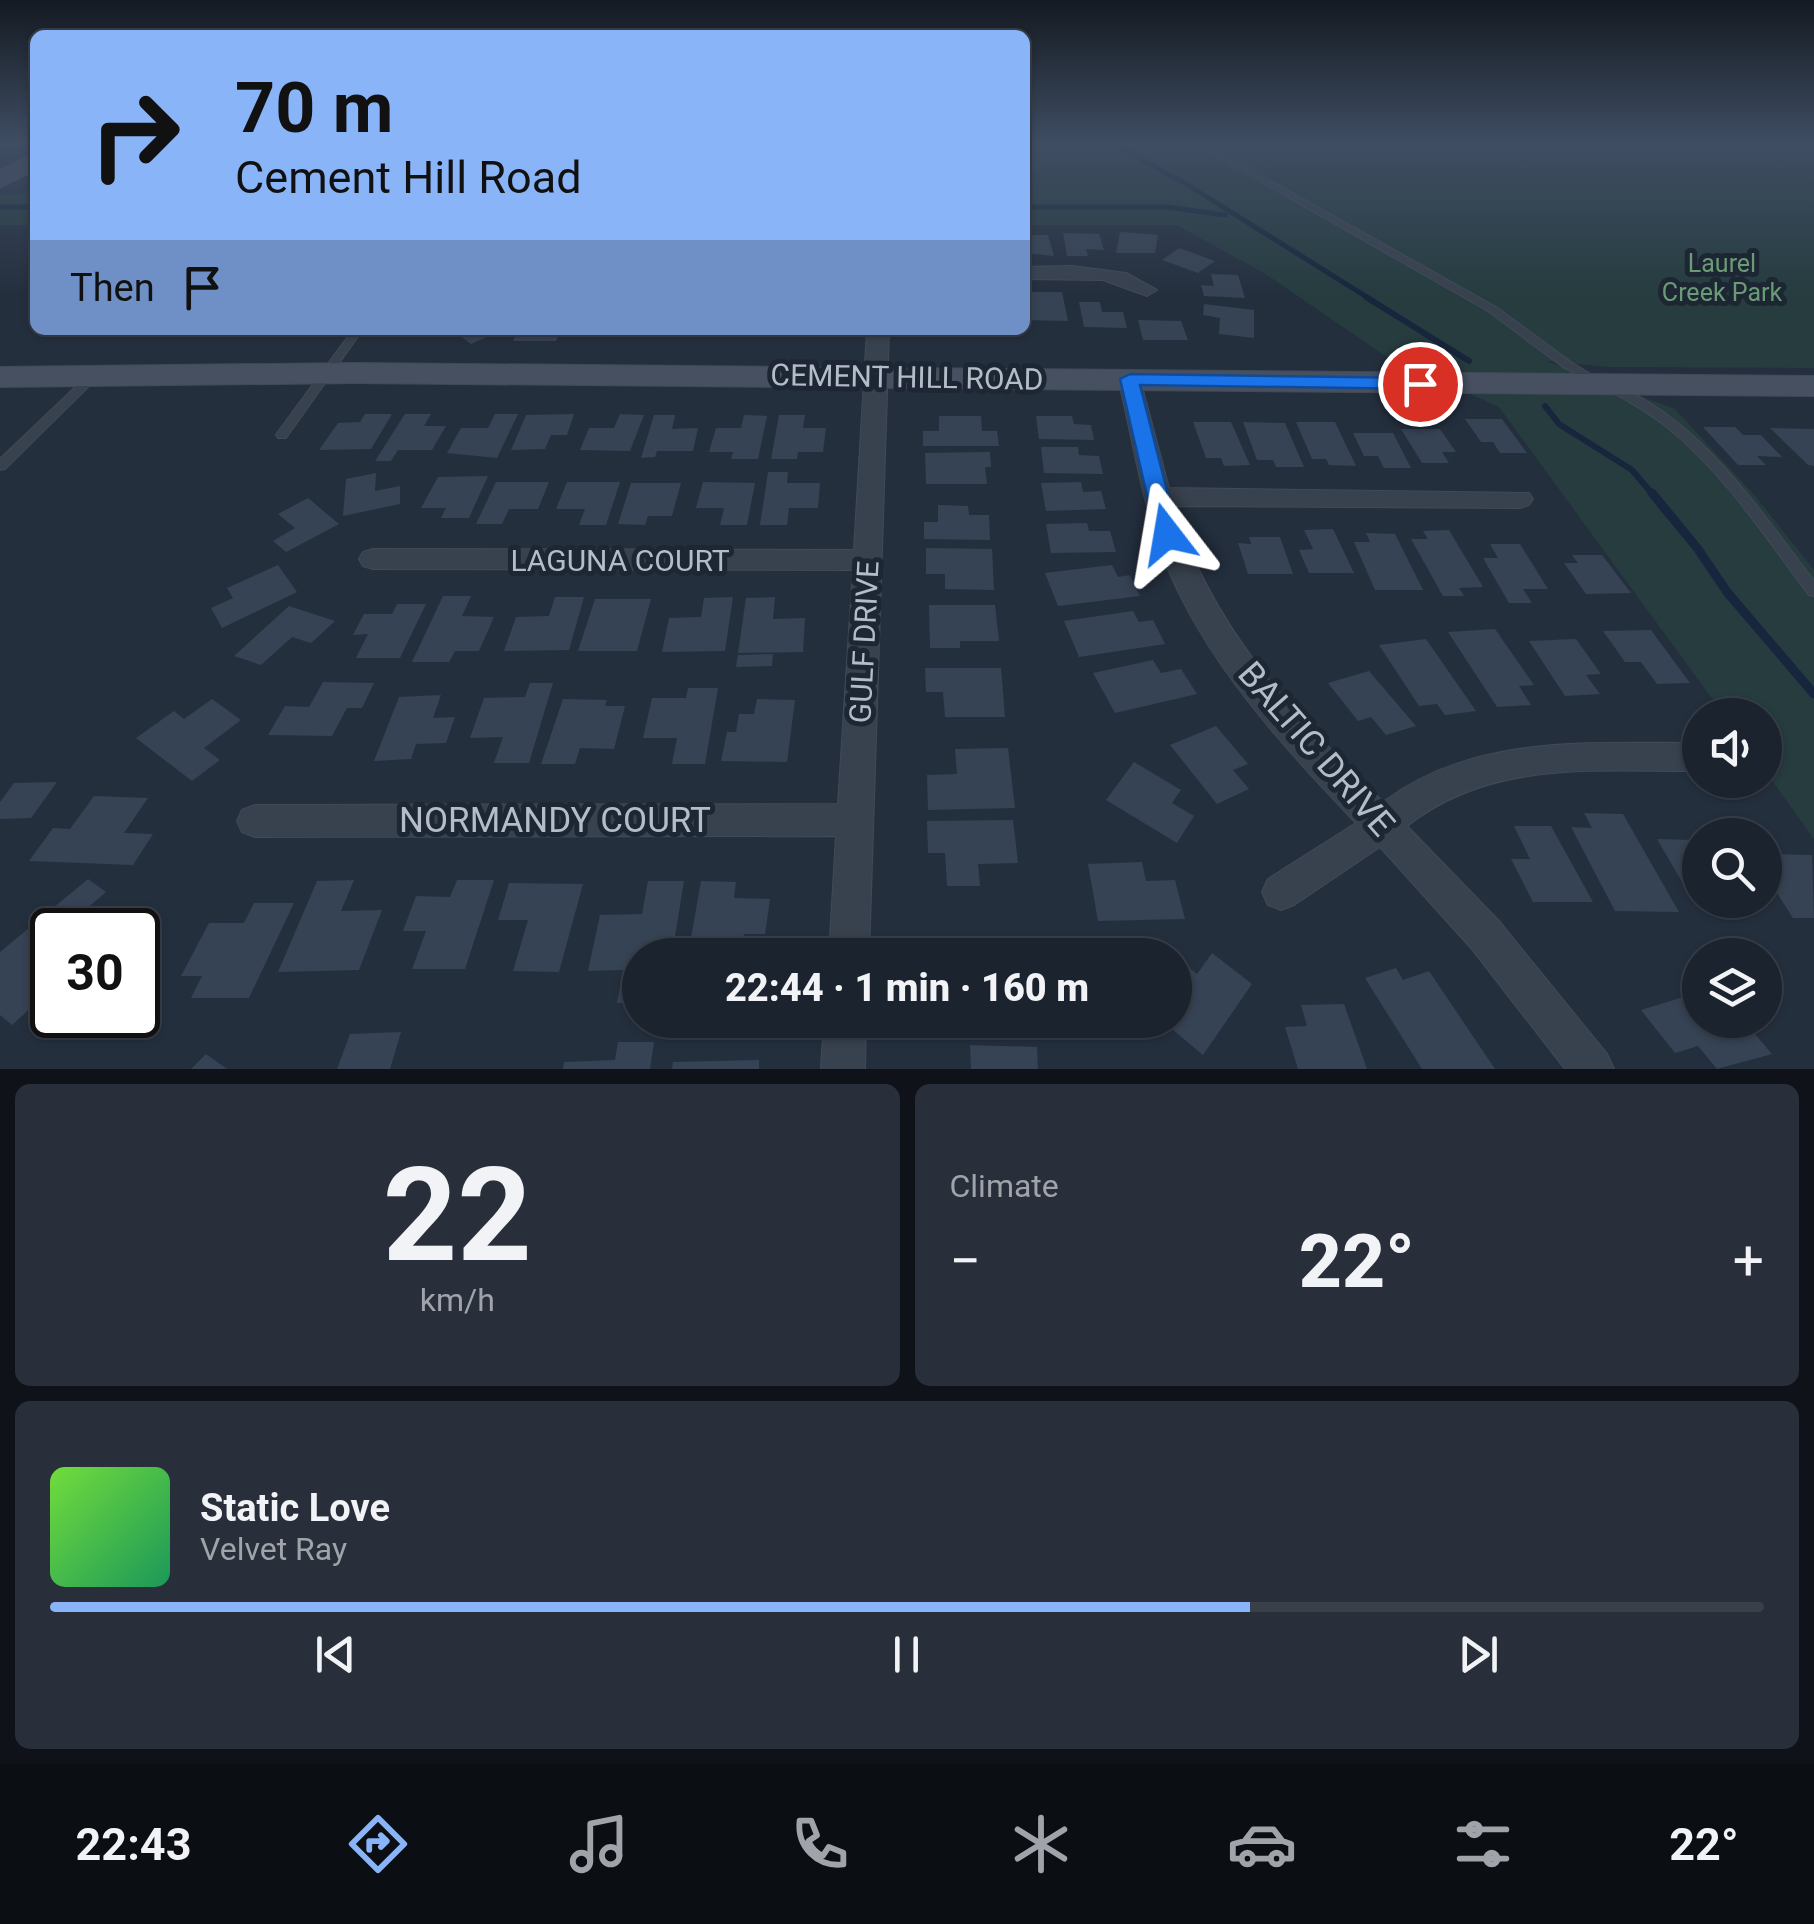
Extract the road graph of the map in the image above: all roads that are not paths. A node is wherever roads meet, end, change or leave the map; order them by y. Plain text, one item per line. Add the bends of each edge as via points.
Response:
1 (1288, 194) edge
2 (1030, 274) edge
3 (1147, 290) dead end
4 (354, 335) edge
5 (878, 335) edge
6 (326, 374) junction
7 (878, 376) junction
8 (0, 377) edge
9 (91, 378) junction
10 (1130, 379) junction
11 (1604, 384) junction
12 (1814, 386) edge
13 (282, 435) dead end
14 (0, 466) edge
15 (1158, 497) junction
16 (1520, 499) dead end
17 (373, 560) dead end
18 (867, 560) junction
19 (1814, 591) edge
20 (1682, 756) edge
21 (856, 820) junction
22 (254, 821) dead end
23 (1380, 826) junction
24 (1282, 892) dead end
25 (850, 938) edge
26 (845, 1038) edge
27 (843, 1069) edge
28 (1592, 1069) edge

1 - 11 lane via 1492,309 1533,335 1565,367
2 - 3 street via 1106,274
4 - 6 lane
5 - 7 street, GULF DRIVE
6 - 7 street, CEMENT HILL ROAD
6 - 9 street, CEMENT HILL ROAD
6 - 13 lane
7 - 10 street, CEMENT HILL ROAD
7 - 18 street, GULF DRIVE
8 - 9 street, CEMENT HILL ROAD
9 - 14 lane
10 - 11 street, CEMENT HILL ROAD
10 - 15 street, BALTIC DRIVE
11 - 12 street, CEMENT HILL ROAD
11 - 19 lane via 1648,403 1708,459
15 - 16 street
15 - 23 street, BALTIC DRIVE via 1190,586 1224,642 1268,704
17 - 18 street, LAGUNA COURT
18 - 21 street, GULF DRIVE
20 - 23 street via 1555,758 1473,771 1420,795
21 - 22 street, NORMANDY COURT
21 - 25 street, GULF DRIVE
23 - 24 street
23 - 28 street, BALTIC DRIVE via 1499,950
26 - 27 street

